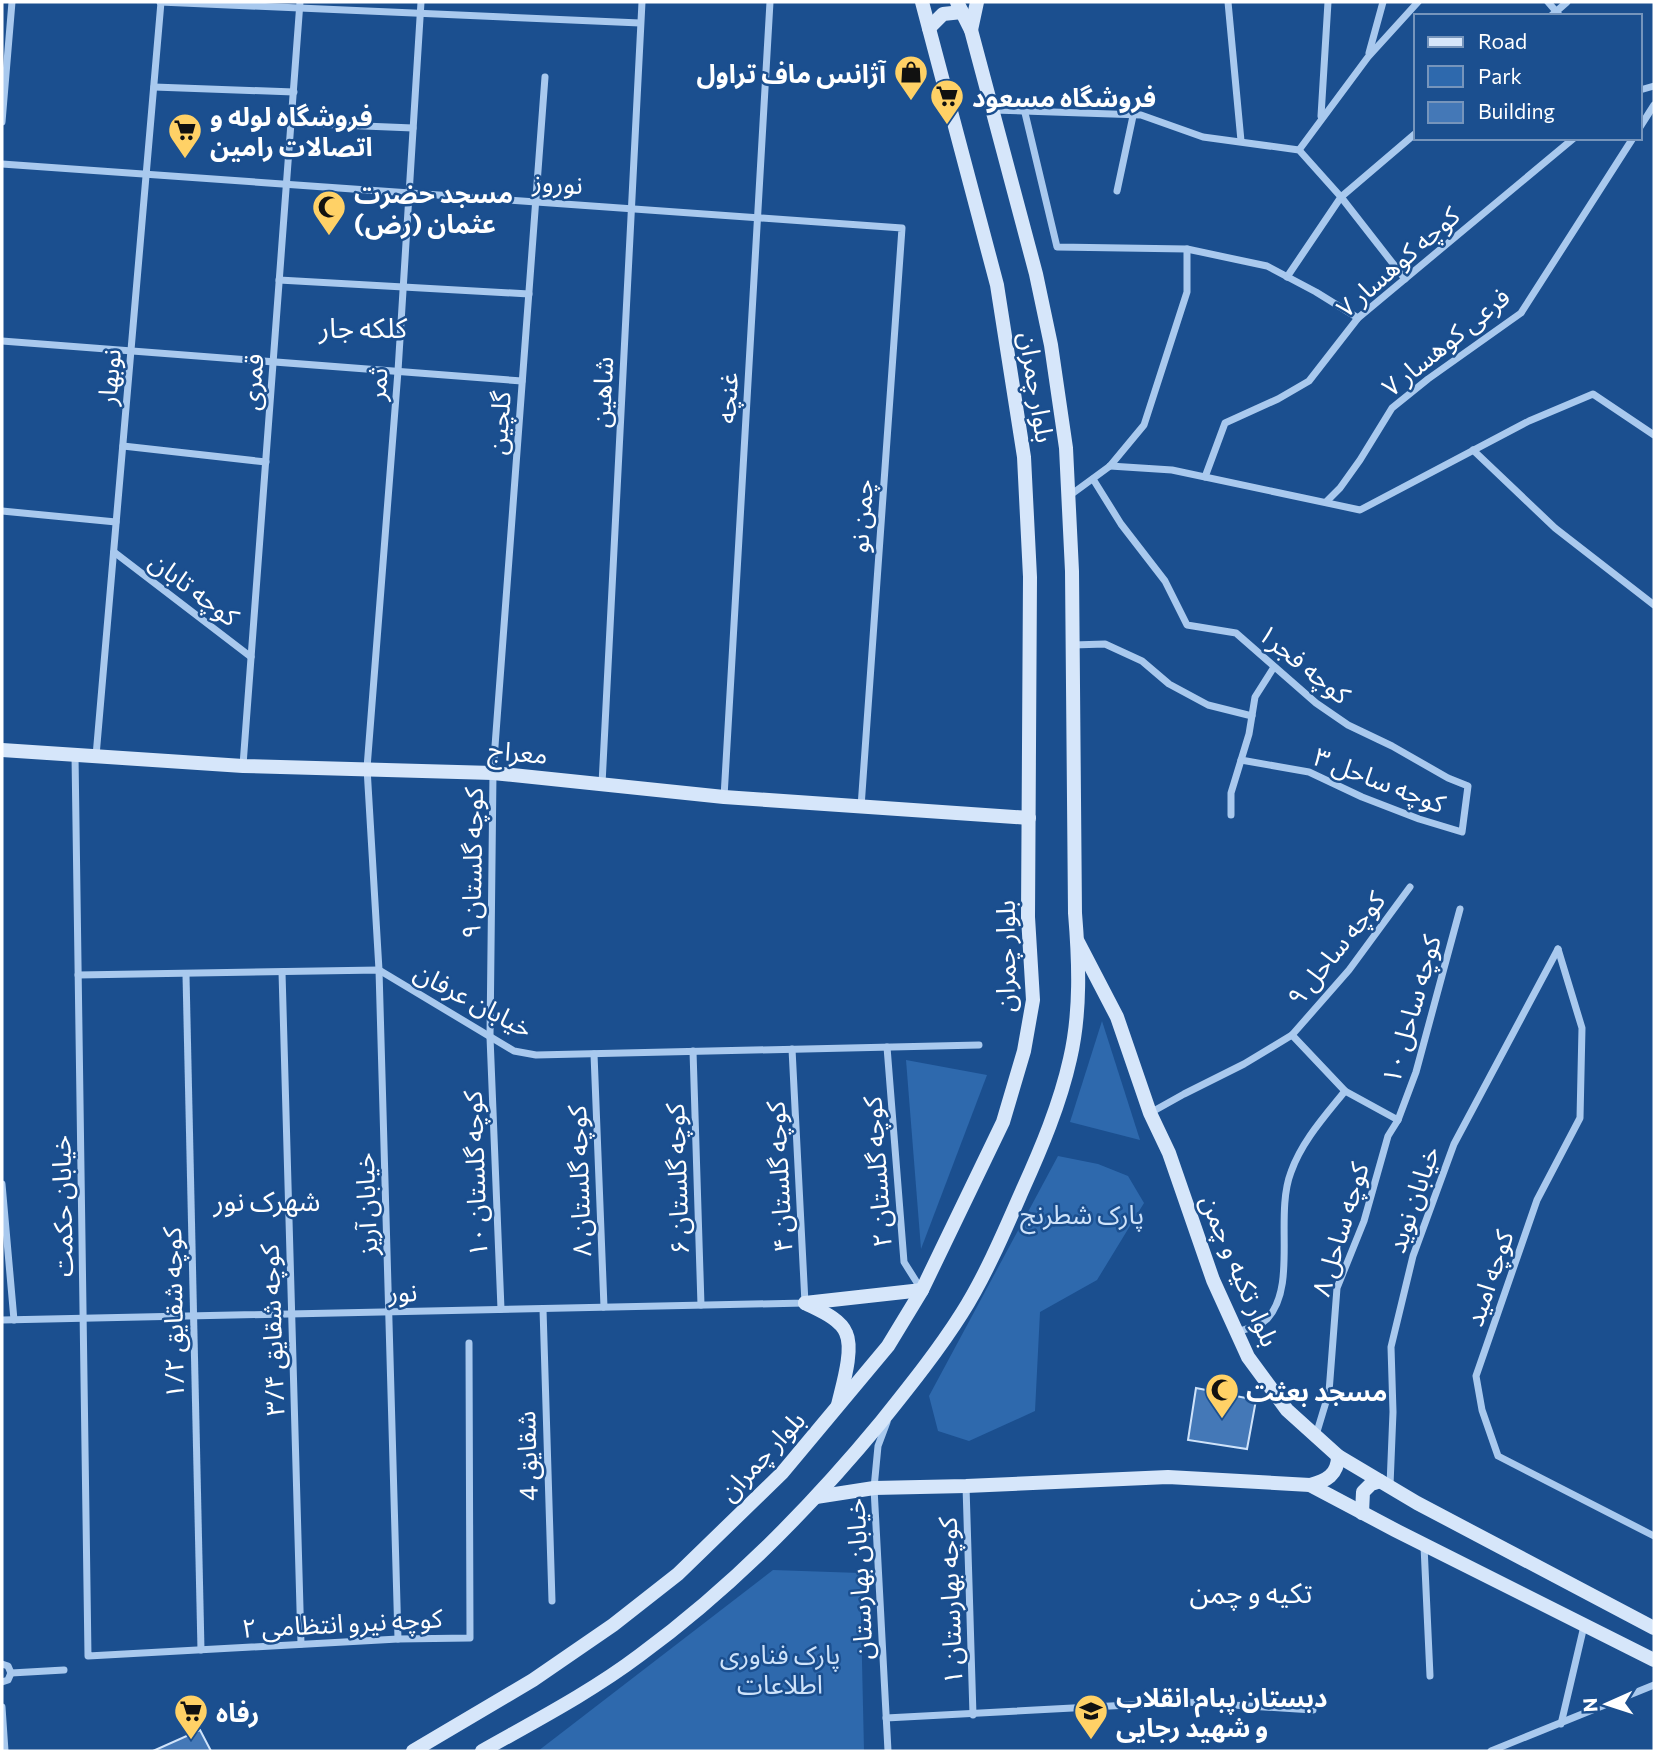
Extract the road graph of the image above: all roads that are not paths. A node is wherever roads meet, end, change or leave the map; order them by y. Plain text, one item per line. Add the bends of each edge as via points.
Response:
1 (12, 2) edge
2 (161, 2) edge
3 (421, 2) edge
4 (642, 2) edge
5 (770, 2) edge
6 (922, 2) edge
7 (977, 2) edge
8 (1228, 2) edge
9 (1328, 2) edge
10 (1383, 2) edge
11 (1418, 2) edge
12 (1548, 2) edge
13 (1567, 2) edge
14 (300, 5) edge
15 (960, 7) edge
16 (420, 13) junction
17 (1556, 14) edge
18 (640, 23) junction
19 (929, 28) junction
20 (971, 30) junction
21 (5, 32) edge
22 (1368, 57) junction
23 (545, 77) dead end
24 (154, 87) junction
25 (294, 92) junction
26 (1654, 105) edge
27 (993, 110) junction
28 (1026, 113) junction
29 (1133, 116) junction
30 (1321, 117) junction
31 (2, 122) edge
32 (291, 123) junction
33 (1642, 124) edge
34 (412, 128) junction
35 (1414, 135) edge
36 (1572, 140) edge
37 (1632, 140) edge
38 (1241, 141) junction
39 (1299, 150) junction
40 (2, 164) edge
41 (146, 174) junction
42 (287, 184) junction
43 (1117, 191) dead end
44 (409, 193) junction
45 (1341, 197) junction
46 (535, 202) junction
47 (631, 208) junction
48 (757, 217) junction
49 (902, 228) joint
50 (1187, 249) junction
51 (1287, 277) junction
52 (1405, 279) junction
53 (279, 280) junction
54 (403, 286) junction
55 (529, 294) junction
56 (1358, 318) junction
57 (2, 341) edge
58 (131, 351) junction
59 (273, 362) junction
60 (398, 371) junction
61 (522, 381) junction
62 (1654, 435) edge
63 (123, 446) junction
64 (1473, 450) junction
65 (266, 462) junction
66 (1110, 467) junction
67 (1205, 477) junction
68 (1093, 479) junction
69 (1068, 496) junction
70 (1325, 502) junction
71 (2, 511) edge
72 (116, 522) junction
73 (114, 552) junction
74 (1654, 606) edge
75 (1072, 645) junction
76 (251, 657) junction
77 (1274, 667) junction
78 (1252, 716) junction
79 (2, 750) edge
80 (75, 755) junction
81 (96, 756) junction
82 (1241, 760) junction
83 (243, 766) junction
84 (367, 768) junction
85 (493, 773) junction
86 (602, 784) junction
87 (724, 797) junction
88 (861, 807) junction
89 (1231, 815) dead end
90 (1029, 818) junction
91 (1462, 832) joint
92 (1410, 887) dead end
93 (1460, 909) dead end
94 (1077, 940) junction
95 (1558, 949) joint
96 (379, 970) junction
97 (282, 972) junction
98 (78, 975) junction
99 (186, 975) junction
100 (1292, 1035) junction
101 (490, 1037) junction
102 (979, 1045) dead end
103 (887, 1047) junction
104 (792, 1049) junction
105 (693, 1051) junction
106 (594, 1054) junction
107 (1345, 1091) junction
108 (1150, 1114) junction
109 (1398, 1120) junction
110 (2, 1184) edge
111 (922, 1290) junction
112 (805, 1303) junction
113 (701, 1305) junction
114 (604, 1307) junction
115 (543, 1309) junction
116 (501, 1310) junction
117 (389, 1312) junction
118 (292, 1314) junction
119 (194, 1316) junction
120 (83, 1318) junction
121 (2, 1320) edge
122 (14, 1320) junction
123 (1237, 1332) junction
124 (470, 1343) dead end
125 (892, 1408) junction
126 (836, 1410) junction
127 (1315, 1436) junction
128 (1338, 1457) junction
129 (1385, 1483) junction
130 (1311, 1485) junction
131 (966, 1486) junction
132 (874, 1488) junction
133 (816, 1497) junction
134 (1362, 1513) junction
135 (1654, 1535) edge
136 (1424, 1545) junction
137 (552, 1601) dead end
138 (1584, 1625) junction
139 (1654, 1628) edge
140 (398, 1639) junction
141 (301, 1644) junction
142 (201, 1650) junction
143 (88, 1656) joint
144 (1654, 1660) edge
145 (2, 1664) edge
146 (64, 1670) dead end
147 (12, 1673) junction
148 (1430, 1676) dead end
149 (2, 1682) edge
150 (1654, 1685) edge
151 (2, 1707) edge
152 (1313, 1710) dead end
153 (973, 1715) junction
154 (886, 1718) junction
155 (1561, 1724) junction
156 (5, 1751) edge
157 (413, 1751) edge
158 (482, 1751) edge
159 (888, 1751) edge
160 (1491, 1751) edge

1 - 21 street
2 - 14 street
2 - 24 street, نوبهار
3 - 16 street, ثمر
4 - 18 street, شاهین
5 - 48 street, غنچه
6 - 19 main road, بلوار چمران
7 - 20 main road
8 - 38 street
9 - 30 street
10 - 22 street
11 - 22 street
12 - 17 street
13 - 17 street
14 - 16 street
14 - 25 street, قمری
15 - 19 main road
15 - 20 main road, بلوار چمران
16 - 18 street
16 - 34 street, ثمر
18 - 47 street, شاهین
19 - 90 main road, بلوار چمران via 997,285 1024,457 1030,577
20 - 27 main road, بلوار چمران
21 - 31 street
22 - 30 street
23 - 46 street, گلچین
24 - 25 street
24 - 41 street, نوبهار
25 - 32 street, قمری
26 - 33 street
27 - 28 street
27 - 69 main road, بلوار چمران via 1051,345
28 - 29 street
28 - 50 street via 1057,247
29 - 38 street via 1203,137
29 - 43 street
30 - 39 street
32 - 34 street
32 - 42 street, قمری
34 - 44 street, ثمر
35 - 45 street
36 - 52 street, کوچه کوهسار ۷
37 - 70 street, فرعی کوهسار ۷ via 1521,313 1392,408 1360,460
38 - 39 street
39 - 45 street
40 - 41 street, نوروز
41 - 42 street, نوروز
41 - 58 street, نوبهار
42 - 44 street, نوروز
42 - 53 street, قمری
44 - 46 street, نوروز
44 - 54 street, ثمر
45 - 51 street
45 - 52 street
46 - 47 street, نوروز
46 - 55 street, گلچین
47 - 48 street, نوروز
47 - 86 street, شاهین
48 - 49 street, نوروز
48 - 87 street, غنچه
49 - 88 street, چمن نو
50 - 51 street via 1267,266
50 - 66 street via 1187,292 1144,425
51 - 56 street
52 - 56 street, کوچه کوهسار ۷
53 - 54 street
53 - 59 street, قمری
54 - 55 street
54 - 60 street, ثمر
55 - 61 street, گلچین
56 - 67 street, کوچه کوهسار ۷ via 1309,381 1226,422
57 - 58 street
58 - 59 street
58 - 63 street, نوبهار
59 - 60 street
59 - 65 street, قمری
60 - 61 street
60 - 84 street, ثمر
61 - 85 street, گلچین
62 - 64 street via 1593,394
63 - 65 street
63 - 72 street, نوبهار
64 - 70 street via 1360,510
64 - 74 street via 1555,527
65 - 76 street, قمری
66 - 67 street via 1172,470
66 - 68 street
67 - 70 street
68 - 69 street
68 - 77 street, کوچه فجر۱ via 1165,580 1187,625 1236,634
69 - 75 main road, بلوار چمران
71 - 72 street
72 - 73 street, نوبهار
73 - 76 street, کوچه تابان
73 - 81 street, نوبهار
75 - 78 street via 1105,644 1208,705
75 - 94 main road, بلوار چمران
76 - 83 street, قمری
77 - 78 street via 1255,697
77 - 91 street, کوچه فجر۱ via 1348,725 1468,786
78 - 82 street
79 - 80 main road, معراج
80 - 81 main road, معراج
80 - 98 street, خیابان حکمت
81 - 83 main road, معراج
82 - 89 street via 1231,793
82 - 91 street, کوچه ساحل ۳ via 1310,772 1362,797
83 - 84 main road, معراج
84 - 85 main road, معراج
84 - 96 street, خیابان آریز
85 - 86 main road, معراج
85 - 101 street, کوچه گلستان ۹
86 - 87 main road, معراج
87 - 88 main road, معراج
88 - 90 main road, معراج
90 - 111 main road, بلوار چمران via 1033,1000 1024,1051 1003,1122
92 - 100 street, کوچه ساحل ۹ via 1349,970
93 - 109 street, کوچه ساحل ۱۰ via 1416,1072
94 - 108 main road, بلوار تکیه و چمن via 1117,1017
94 - 125 main road, بلوار چمران via 1077,1008 1070,1059 1042,1146 963,1312
95 - 129 street, خیابان نوید via 1454,1144 1413,1256 1391,1347 1393,1412
95 - 135 street, کوچه امید via 1582,1028 1580,1118 1537,1200 1476,1376 1477,1385 1498,1456
96 - 97 street, خیابان عرفان
96 - 101 street, خیابان عرفان
96 - 117 street, خیابان آریز
97 - 99 street, خیابان عرفان
97 - 118 street, کوچه شقایق ۳/۴
98 - 99 street, خیابان عرفان
98 - 120 street, خیابان حکمت
99 - 119 street, کوچه شقایق ۱/۲
100 - 107 street
100 - 108 street, کوچه ساحل ۹
101 - 106 street, خیابان عرفان via 514,1051 536,1055
101 - 116 street, کوچه گلستان ۱۰
102 - 103 street, خیابان عرفان
103 - 104 street, خیابان عرفان
103 - 111 street, کوچه گلستان ۲ via 904,1262
104 - 105 street, خیابان عرفان
104 - 112 street, کوچه گلستان ۴
105 - 106 street, خیابان عرفان
105 - 113 street, کوچه گلستان ۶
106 - 114 street, کوچه گلستان ۸
107 - 109 street
107 - 123 street via 1315,1128 1290,1173 1282,1214 1280,1297 1266,1321
108 - 123 main road, بلوار تکیه و چمن
109 - 127 street, کوچه ساحل ۸ via 1388,1136 1364,1221 1337,1288 1329,1392
110 - 122 street
111 - 112 main road
111 - 126 main road, بلوار چمران via 888,1346
112 - 113 street, نور
112 - 126 main road via 846,1333 848,1365
113 - 114 street, نور
114 - 115 street, نور
115 - 116 street, نور
115 - 137 street, شقایق 4
116 - 117 street, نور
117 - 118 street, نور
117 - 140 street, خیابان آریز
118 - 119 street, نور
118 - 141 street, کوچه شقایق ۳/۴
119 - 120 street, نور
119 - 142 street, کوچه شقایق ۱/۲
120 - 122 street, نور
120 - 143 street, خیابان حکمت
121 - 122 street, نور
123 - 127 main road, بلوار تکیه و چمن via 1248,1357 1287,1410
124 - 140 street, کوچه نیرو انتظامی ۲ via 470,1638
125 - 132 street, خیابان بهارستان via 878,1446
125 - 133 main road, بلوار چمران
126 - 157 main road, بلوار چمران via 782,1473 678,1574 533,1680
127 - 128 main road, بلوار تکیه و چمن
128 - 129 main road, بلوار تکیه و چمن
128 - 130 main road via 1329,1479
129 - 134 main road via 1371,1484 1363,1492
129 - 139 main road, بلوار تکیه و چمن
130 - 131 main road via 1168,1477
130 - 134 main road
131 - 132 main road
131 - 153 street, کوچه بهارستان ۱
132 - 133 main road
132 - 154 street, خیابان بهارستان
133 - 158 main road, بلوار چمران via 772,1542 639,1656
134 - 136 main road
136 - 138 main road
136 - 148 street
138 - 144 main road
138 - 155 street
140 - 141 street, کوچه نیرو انتظامی ۲
141 - 142 street, کوچه نیرو انتظامی ۲
142 - 143 street, کوچه نیرو انتظامی ۲
145 - 147 street
146 - 147 street
147 - 149 street
150 - 155 street
151 - 156 street
152 - 153 street via 1186,1702
153 - 154 street
154 - 159 street, خیابان بهارستان
155 - 160 street

